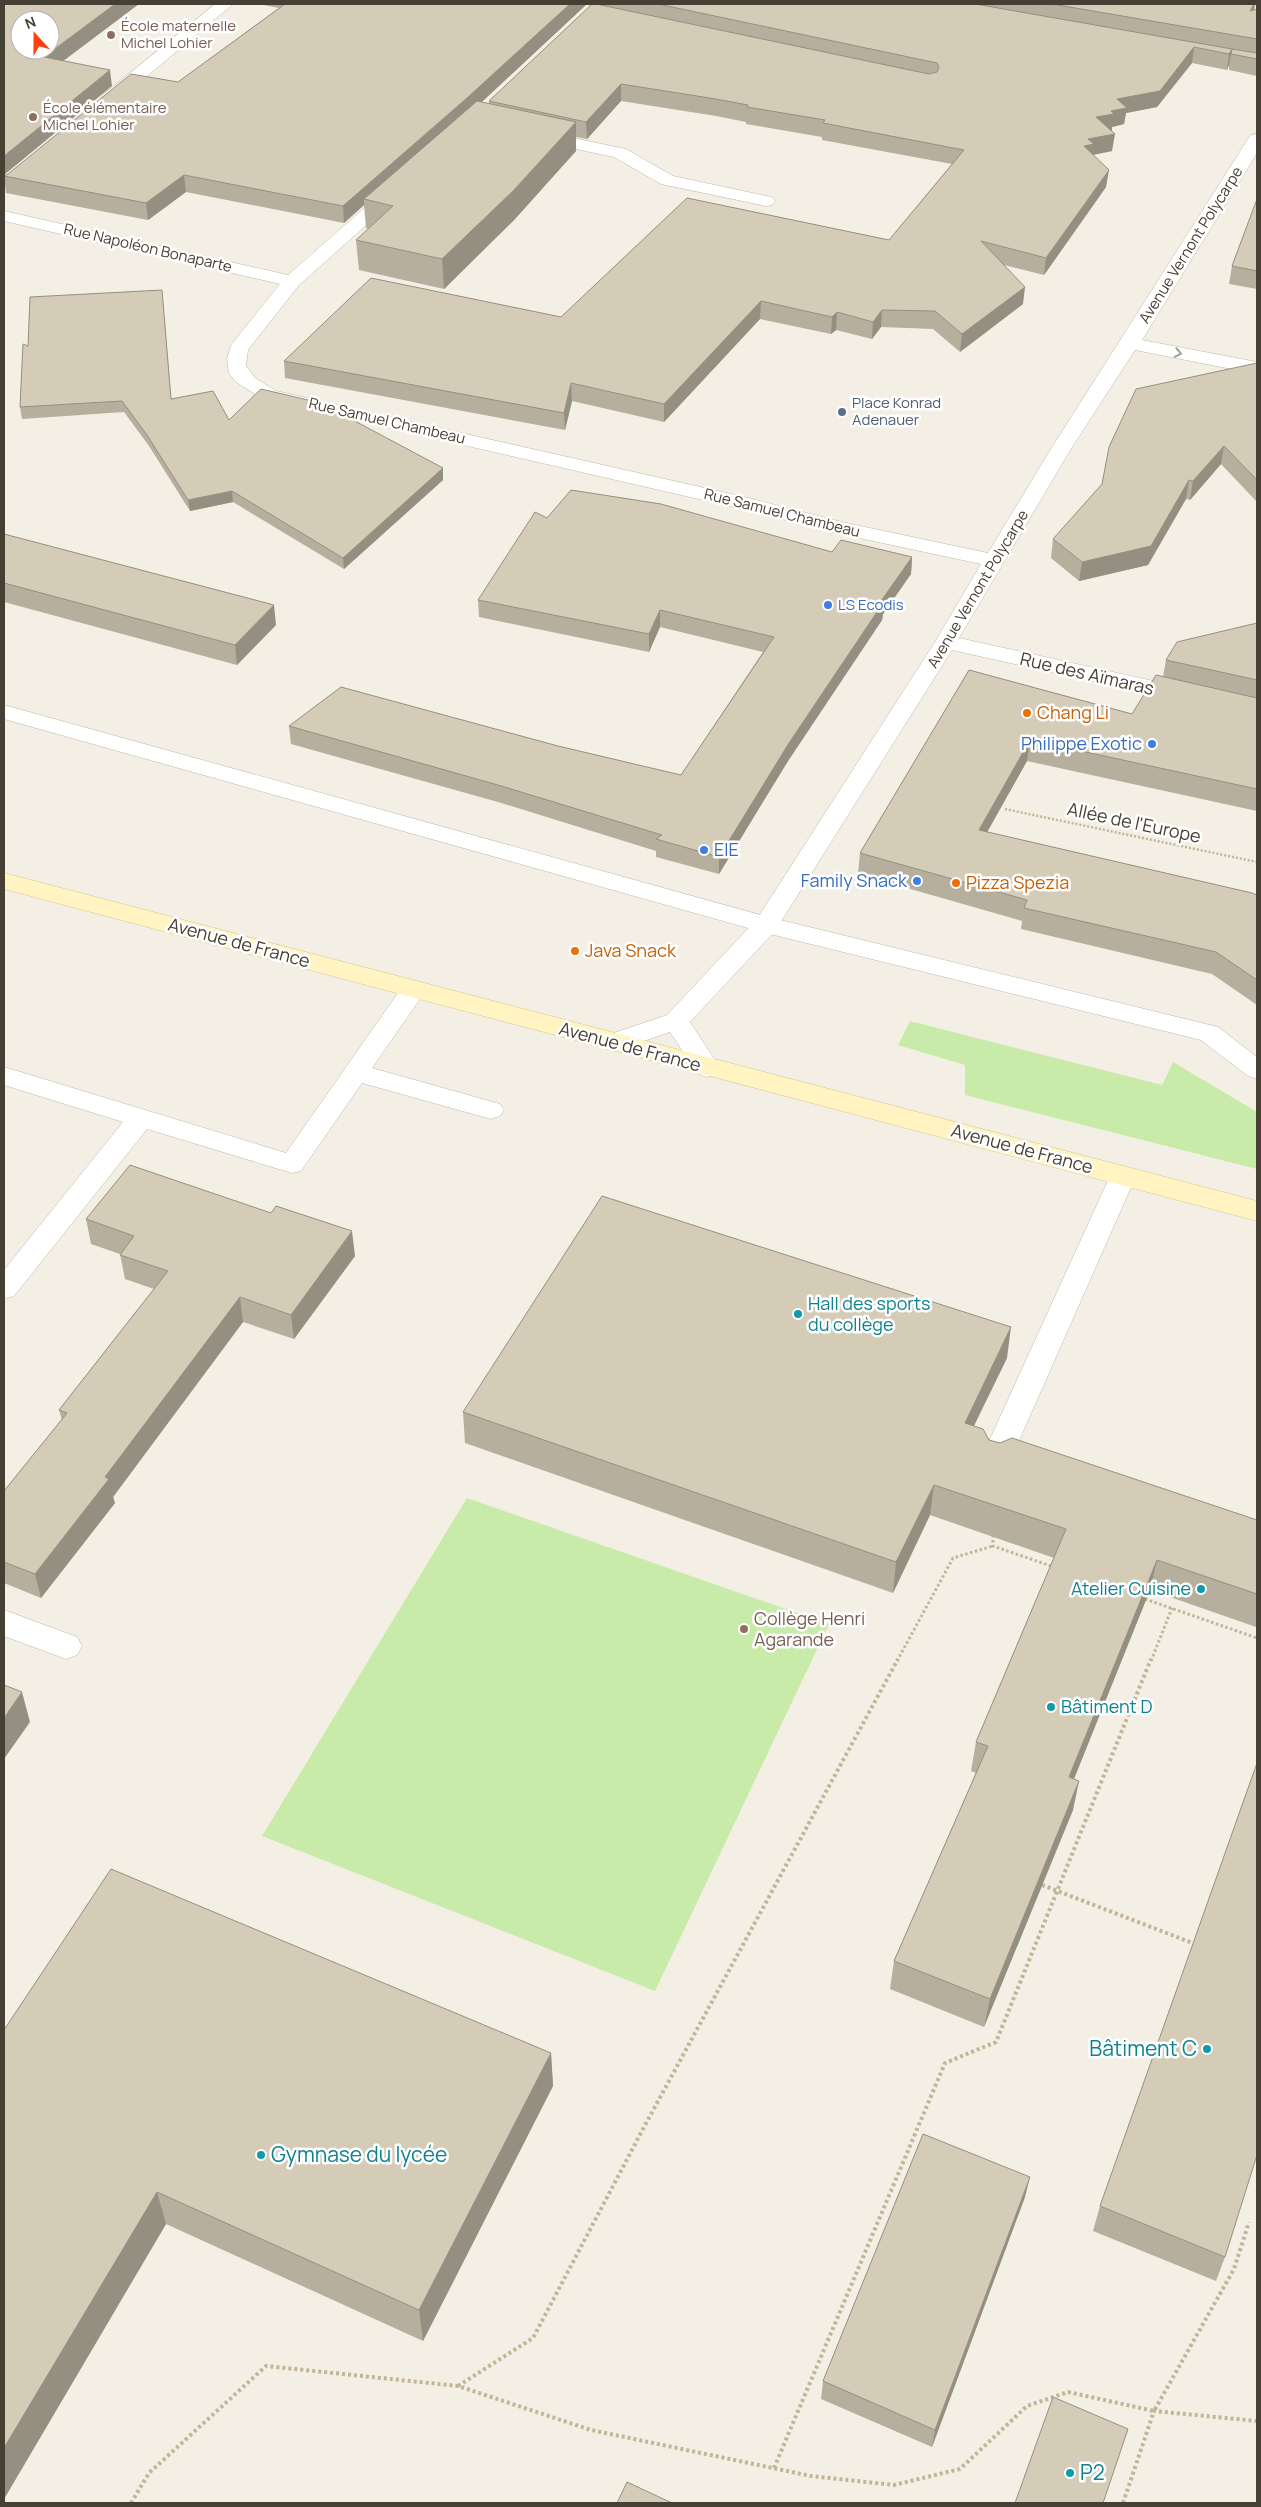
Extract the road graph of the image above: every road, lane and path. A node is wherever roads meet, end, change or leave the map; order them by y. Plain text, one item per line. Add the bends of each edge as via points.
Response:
1 (226, 4) edge
2 (96, 110) edge
3 (521, 132) edge
4 (1257, 139) edge
5 (1249, 165) edge
6 (409, 178) edge
7 (766, 201) dead end
8 (4, 216) edge
9 (292, 280) junction
10 (1130, 343) junction
11 (1257, 368) edge
12 (995, 561) junction
13 (946, 642) junction
14 (4, 712) edge
15 (1257, 712) edge
16 (1005, 809) edge
17 (1257, 862) edge
18 (4, 881) edge
19 (766, 925) junction
20 (414, 989) junction
21 (676, 1021) junction
22 (614, 1042) junction
23 (707, 1068) junction
24 (1257, 1070) edge
25 (356, 1073) junction
26 (4, 1076) edge
27 (491, 1110) dead end
28 (140, 1119) junction
29 (1123, 1176) junction
30 (1257, 1211) edge
31 (4, 1289) edge
32 (995, 1462) joint
33 (992, 1546) junction
34 (1056, 1568) edge
35 (1136, 1596) edge
36 (1172, 1608) junction
37 (4, 1623) edge
38 (1257, 1638) edge
39 (66, 1646) dead end
40 (1042, 1885) edge
41 (1058, 1891) junction
42 (1195, 1944) edge
43 (1249, 2222) edge
44 (458, 2386) junction
45 (1154, 2411) junction
46 (1257, 2421) edge
47 (774, 2468) junction
48 (131, 2503) edge
49 (1123, 2503) edge

1 - 2 street
3 - 7 street via 620,153 667,180
4 - 5 street, Avenue Vernont Polycarpe
5 - 10 street, Avenue Vernont Polycarpe
6 - 9 street, Rue Samuel Chambeau
8 - 9 street, Rue Napoléon Bonaparte
9 - 12 street, Rue Samuel Chambeau via 238,349 235,362 238,373 270,394
10 -> 11 street
10 - 12 street, Avenue Vernont Polycarpe via 1059,452
12 - 13 street, Avenue Vernont Polycarpe
13 - 15 street, Rue des Aïmaras
13 - 19 street, Avenue Vernont Polycarpe
14 - 19 street
16 - 17 path, Allée de l'Europe
18 - 20 main road, Avenue de France
19 - 21 street, Avenue Vernont Polycarpe
19 - 24 street via 1208,1034
20 - 22 main road, Avenue de France
20 - 25 street
21 - 22 street, Avenue Vernont Polycarpe
21 - 23 street
22 - 23 main road, Avenue de France
23 - 29 main road, Avenue de France
25 - 27 street
25 - 28 street via 292,1164
26 - 28 street
28 - 31 street
29 - 30 main road, Avenue de France
29 - 32 street
32 - 33 path
33 - 34 path
33 - 44 path via 953,1558 533,2338
35 - 36 path
36 - 38 path
36 - 41 path
37 - 39 street
40 - 41 path
41 - 42 path
41 - 47 path via 996,2042 945,2063
43 - 45 path via 1234,2269
44 - 47 path via 591,2430
44 - 48 path via 266,2366 148,2473
45 - 46 path
45 - 47 path via 1068,2392 1027,2406 960,2469 894,2486
45 - 49 path

